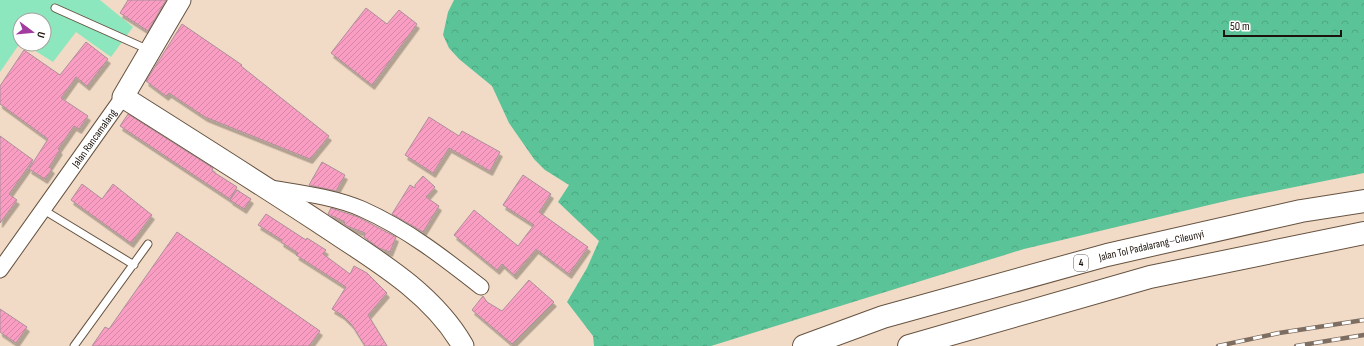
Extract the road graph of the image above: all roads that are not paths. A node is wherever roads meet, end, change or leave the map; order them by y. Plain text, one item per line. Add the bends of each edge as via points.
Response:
1 (180, 0) edge
2 (55, 8) dead end
3 (151, 51) junction
4 (123, 97) junction
5 (266, 188) junction
6 (1364, 201) edge
7 (42, 209) junction
8 (1364, 233) edge
9 (148, 244) dead end
10 (134, 265) junction
11 (0, 270) edge
12 (481, 288) dead end
13 (74, 346) edge
14 (463, 346) edge
15 (804, 346) edge
16 (909, 346) edge

1 - 3 street, Jalan Rancamalang
2 - 3 lane
3 - 4 street, Jalan Rancamalang
4 - 5 street
4 - 7 street, Jalan Rancamalang
5 - 12 street via 304,194 362,209 406,232
5 - 14 street via 378,262 423,297 456,334
6 - 15 highway, Jalan Tol Padalarang–Cileunyi / 4 via 1301,212 1107,255 883,317
7 - 10 lane
7 - 11 street, Jalan Rancamalang
8 - 16 highway via 1150,277
9 - 10 lane
10 - 13 lane

